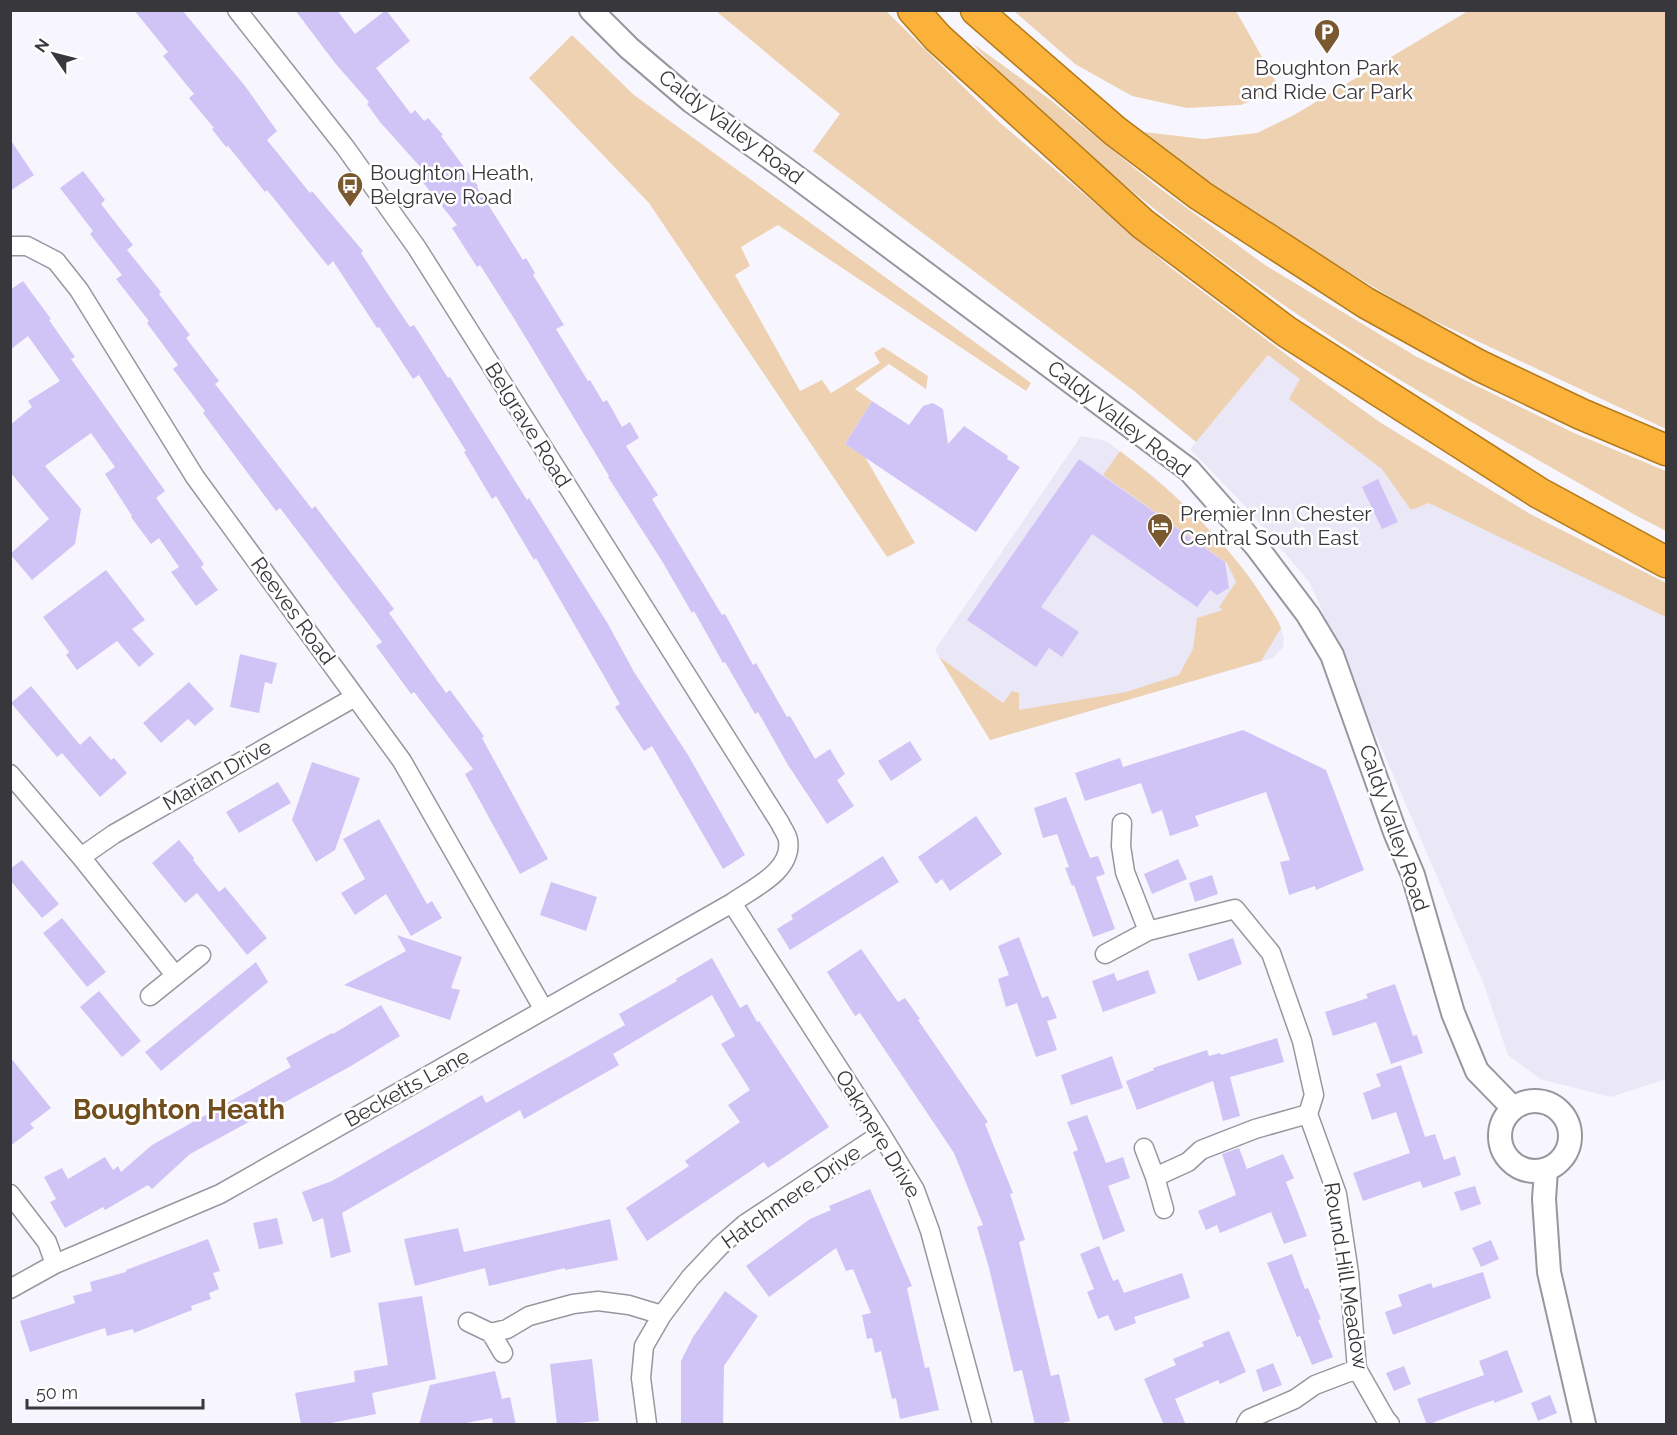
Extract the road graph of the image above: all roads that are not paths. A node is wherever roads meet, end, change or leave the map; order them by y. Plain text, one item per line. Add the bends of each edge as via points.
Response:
1 (237, 10) edge
2 (591, 10) edge
3 (913, 10) edge
4 (976, 10) edge
5 (10, 246) edge
6 (1666, 450) edge
7 (1666, 562) edge
8 (355, 697) junction
9 (10, 774) edge
10 (1122, 823) dead end
11 (81, 857) junction
12 (786, 857) joint
13 (732, 903) junction
14 (1148, 931) junction
15 (201, 954) dead end
16 (1105, 954) dead end
17 (176, 975) junction
18 (150, 996) dead end
19 (544, 1010) junction
20 (1513, 1108) junction
21 (1308, 1114) junction
22 (881, 1134) junction
23 (1144, 1148) dead end
24 (1546, 1170) junction
25 (1155, 1177) junction
26 (10, 1194) edge
27 (1164, 1209) dead end
28 (55, 1264) junction
29 (10, 1289) edge
30 (662, 1315) junction
31 (468, 1322) dead end
32 (491, 1333) junction
33 (503, 1353) dead end
34 (1357, 1369) junction
35 (647, 1425) edge
36 (982, 1425) edge
37 (1246, 1425) edge
38 (1390, 1425) edge
39 (1584, 1425) edge

1 - 12 street, Belgrave Road via 345,147 417,248 780,823 788,840
2 - 20 street, Caldy Valley Road via 691,101 1189,470 1256,546 1308,615 1332,655 1413,875 1453,1013 1477,1071
3 - 7 highway via 938,38 1143,224 1287,332 1539,493
4 - 6 highway via 1115,131 1182,182 1366,303 1478,365
5 - 8 street, Reeves Road via 27,246 56,261 79,290 195,477
8 - 11 street, Marian Drive via 114,834
8 - 19 street, Reeves Road via 402,761
9 - 11 street
10 - 14 street via 1125,872
11 - 17 street
12 - 13 street, Becketts Lane via 777,872
13 - 19 street, Becketts Lane
13 - 22 street, Oakmere Drive
14 - 16 street, Round Hill Meadow
14 - 21 street, Round Hill Meadow via 1235,909 1271,953 1302,1041 1314,1095
15 - 17 street
17 - 18 street
19 - 28 street, Becketts Lane via 220,1194
20 - 24 street via 1503,1121 1499,1137 1504,1152 1514,1165 1530,1171
20 - 24 street via 1532,1100 1552,1104 1567,1118 1571,1133 1569,1149 1560,1162
21 - 25 street via 1201,1150 1188,1162
21 - 34 street, Round Hill Meadow via 1337,1194
22 - 30 street, Hatchmere Drive via 745,1224 690,1278
22 - 36 street, Oakmere Drive via 915,1190 930,1231
23 - 25 street
24 - 39 street via 1549,1272
25 - 27 street
26 - 28 street via 47,1242
28 - 29 street, Becketts Lane
30 - 32 street via 598,1301 529,1316
30 - 35 street, Hatchmere Drive via 644,1346 641,1378
31 - 32 street
32 - 33 street
34 - 37 street via 1315,1385 1295,1399 1249,1419
34 - 38 street, Round Hill Meadow

